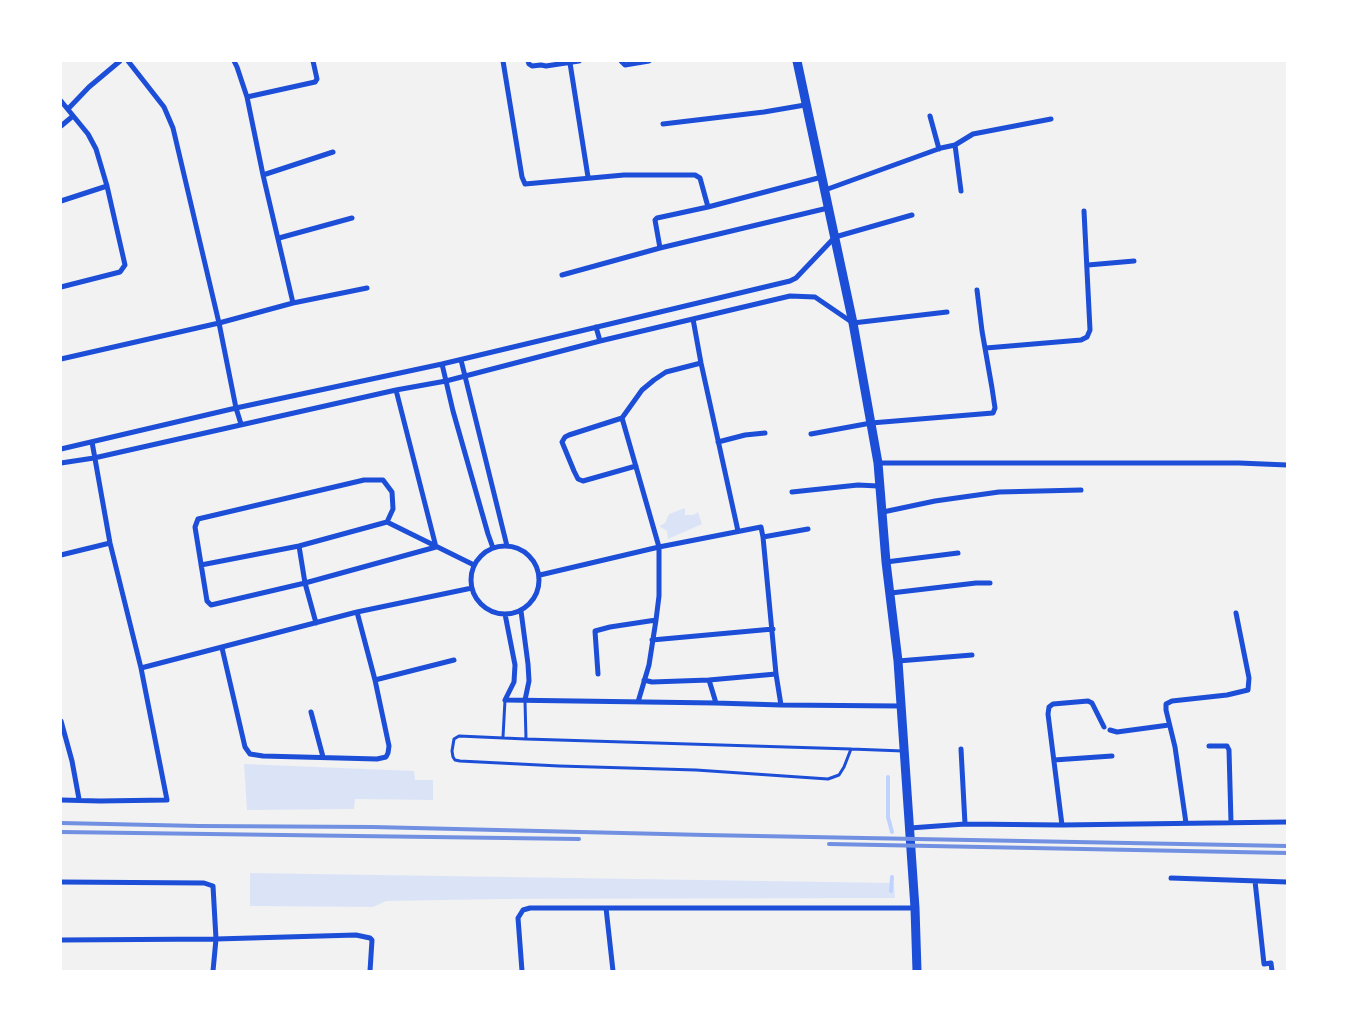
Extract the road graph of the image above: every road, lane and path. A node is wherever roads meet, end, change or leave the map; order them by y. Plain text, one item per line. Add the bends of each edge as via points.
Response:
1 (120, 61) edge
2 (128, 61) edge
3 (234, 61) edge
4 (313, 61) edge
5 (503, 61) edge
6 (528, 61) edge
7 (579, 61) edge
8 (621, 61) edge
9 (649, 61) edge
10 (797, 61) edge
11 (570, 62) edge
12 (247, 98) junction
13 (61, 101) edge
14 (805, 104) junction
15 (68, 109) junction
16 (73, 116) junction
17 (930, 116) dead end
18 (1052, 119) dead end
19 (664, 124) dead end
20 (61, 126) edge
21 (955, 145) junction
22 (939, 149) junction
23 (332, 152) dead end
24 (263, 175) junction
25 (588, 177) junction
26 (822, 177) junction
27 (107, 186) junction
28 (825, 190) junction
29 (961, 191) dead end
30 (61, 201) edge
31 (708, 207) junction
32 (828, 208) junction
33 (1084, 211) dead end
34 (912, 215) dead end
35 (352, 218) dead end
36 (835, 237) junction
37 (279, 238) junction
38 (660, 248) junction
39 (1134, 261) dead end
40 (1088, 266) junction
41 (562, 275) dead end
42 (61, 287) edge
43 (366, 288) dead end
44 (977, 290) dead end
45 (293, 304) junction
46 (947, 312) dead end
47 (693, 319) junction
48 (219, 323) junction
49 (853, 323) junction
50 (596, 327) junction
51 (600, 341) junction
52 (986, 348) junction
53 (61, 359) edge
54 (461, 360) junction
55 (701, 363) junction
56 (442, 364) junction
57 (466, 375) junction
58 (446, 381) junction
59 (396, 390) junction
60 (236, 408) junction
61 (622, 418) junction
62 (872, 423) junction
63 (241, 424) junction
64 (765, 433) dead end
65 (811, 434) dead end
66 (92, 442) junction
67 (718, 442) junction
68 (61, 448) edge
69 (94, 458) junction
70 (61, 463) edge
71 (878, 463) junction
72 (1287, 465) edge
73 (636, 466) junction
74 (878, 486) junction
75 (1081, 490) dead end
76 (792, 492) dead end
77 (883, 512) junction
78 (387, 522) junction
79 (808, 529) dead end
80 (738, 532) junction
81 (763, 537) junction
82 (110, 543) junction
83 (299, 546) junction
84 (507, 546) junction
85 (436, 547) junction
86 (659, 547) junction
87 (493, 548) junction
88 (958, 553) dead end
89 (61, 556) edge
90 (886, 562) junction
91 (474, 565) junction
92 (201, 566) junction
93 (540, 575) junction
94 (305, 583) junction
95 (990, 583) dead end
96 (472, 588) junction
97 (890, 593) junction
98 (521, 611) junction
99 (357, 612) junction
100 (1236, 613) dead end
101 (505, 614) junction
102 (656, 620) junction
103 (316, 623) junction
104 (773, 629) junction
105 (652, 640) junction
106 (222, 648) junction
107 (972, 655) dead end
108 (454, 660) dead end
109 (898, 661) junction
110 (141, 668) junction
111 (598, 674) dead end
112 (776, 674) junction
113 (375, 680) junction
114 (644, 680) junction
115 (708, 680) junction
116 (505, 700) junction
117 (525, 700) junction
118 (638, 702) junction
119 (716, 702) junction
120 (781, 705) junction
121 (900, 706) junction
122 (311, 712) dead end
123 (61, 721) edge
124 (1169, 725) junction
125 (1104, 727) dead end
126 (1110, 730) dead end
127 (63, 732) edge
128 (503, 738) junction
129 (526, 739) junction
130 (1209, 746) dead end
131 (851, 749) junction
132 (961, 749) dead end
133 (903, 751) junction
134 (1112, 756) dead end
135 (323, 758) junction
136 (1054, 760) junction
137 (61, 800) edge
138 (79, 800) junction
139 (1186, 822) junction
140 (1231, 822) junction
141 (1287, 822) edge
142 (965, 824) junction
143 (1062, 825) junction
144 (910, 828) junction
145 (1171, 878) dead end
146 (1255, 881) junction
147 (61, 882) edge
148 (1287, 882) edge
149 (606, 908) junction
150 (915, 908) junction
151 (216, 939) junction
152 (61, 940) edge
153 (213, 971) edge
154 (370, 971) edge
155 (522, 971) edge
156 (613, 971) edge
157 (917, 971) edge
158 (1272, 971) edge

1 - 15 street
2 - 48 street via 164,107 173,128
3 - 12 street
4 - 12 street via 315,82
5 - 25 street via 525,184
6 - 11 street via 532,66
7 - 11 street
8 - 9 street via 626,65
10 - 14 main road
11 - 25 street
12 - 24 street
13 - 15 street
14 - 19 street
14 - 26 main road
15 - 16 street
16 - 20 street
16 - 27 street via 96,149
17 - 22 street
18 - 21 street via 982,131
21 - 22 street
21 - 29 street
22 - 28 street
23 - 24 street
24 - 37 street
25 - 31 street via 698,176
26 - 28 main road
26 - 31 street
27 - 30 street
27 - 42 street via 125,265 120,272
28 - 32 main road
31 - 38 street via 655,219
32 - 36 main road
32 - 38 street
33 - 40 street
34 - 36 street
35 - 37 street
36 - 49 main road
36 - 50 street via 790,281
37 - 45 street
38 - 41 street
39 - 40 street
40 - 52 street via 1090,330 1087,337
43 - 45 street
44 - 52 street
45 - 48 street
46 - 49 street
47 - 49 street via 790,296 815,297
47 - 51 street
47 - 55 street
48 - 53 street
48 - 60 street
49 - 62 main road
50 - 51 street
50 - 54 street
51 - 57 street
52 - 62 street via 995,408 993,413
54 - 56 street
54 - 57 street
55 - 61 street via 666,372 654,380 642,390
55 - 67 street
56 - 58 street
56 - 60 street
57 - 58 street
57 - 84 street
58 - 59 street
58 - 87 street
59 - 63 street
59 - 85 street
60 - 63 street
60 - 66 street
61 - 73 street
61 - 73 street via 564,436 562,442 578,479 583,481
62 - 65 street
62 - 71 main road
63 - 69 street
64 - 67 street
66 - 68 street
66 - 69 street
67 - 80 street
69 - 70 street
69 - 82 street
71 - 72 street
71 - 74 main road
73 - 86 street
74 - 76 street
74 - 77 main road
75 - 77 street via 999,492
77 - 90 main road
78 - 83 street
78 - 85 street
78 - 92 street via 393,509 392,492 383,480 364,480 198,519 195,527
79 - 81 street
80 - 81 street via 760,527
80 - 86 street
81 - 104 street
82 - 89 street
82 - 110 street
83 - 92 street
83 - 94 street
84 - 87 street
84 - 93 street via 515,546 532,557
85 - 91 street
85 - 94 street
86 - 93 street
86 - 102 street
87 - 91 street via 481,555
88 - 90 street
90 - 97 main road
91 - 96 street
92 - 94 street via 207,601 211,605
93 - 98 street via 536,594
94 - 103 street
95 - 97 street
96 - 99 street
96 - 101 street via 484,607
97 - 109 main road
98 - 101 street
98 - 117 street via 529,681
99 - 103 street
99 - 113 street
100 - 124 street via 1249,688 1238,693 1169,702 1166,710
101 - 116 street via 515,665 514,682
102 - 105 street
102 - 111 street via 595,631
103 - 106 street
104 - 105 street
104 - 112 street
105 - 114 street
106 - 110 street
106 - 135 street via 245,747 250,754
107 - 109 street
108 - 113 street
109 - 121 main road
110 - 138 street via 167,800
112 - 115 street
112 - 120 street
113 - 135 street via 389,746 386,757
114 - 115 street
114 - 118 street
115 - 119 street
116 - 117 street
116 - 128 lane
117 - 118 street
117 - 129 lane
118 - 119 street
119 - 120 street
120 - 121 street
121 - 133 main road
122 - 135 street
123 - 127 street
124 - 126 street via 1117,732
124 - 139 street
125 - 136 street via 1091,702 1053,704 1048,714
127 - 138 street
128 - 129 lane
128 - 131 lane via 458,736 452,744 453,757 460,761 696,770 828,779 839,775
129 - 131 lane
130 - 140 street via 1227,746 1229,750
131 - 133 lane
132 - 142 street
133 - 144 main road
134 - 136 street
136 - 143 street
137 - 138 street
139 - 140 street
139 - 143 street
140 - 141 street
142 - 143 street
142 - 144 street
144 - 150 main road
145 - 146 street
146 - 148 street
146 - 158 street via 1264,964 1270,962
147 - 151 street via 209,884 214,889
149 - 150 street
149 - 155 street via 523,910 518,918
149 - 156 street
150 - 157 main road
151 - 152 street
151 - 153 street
151 - 154 street via 356,935 370,938 373,944

